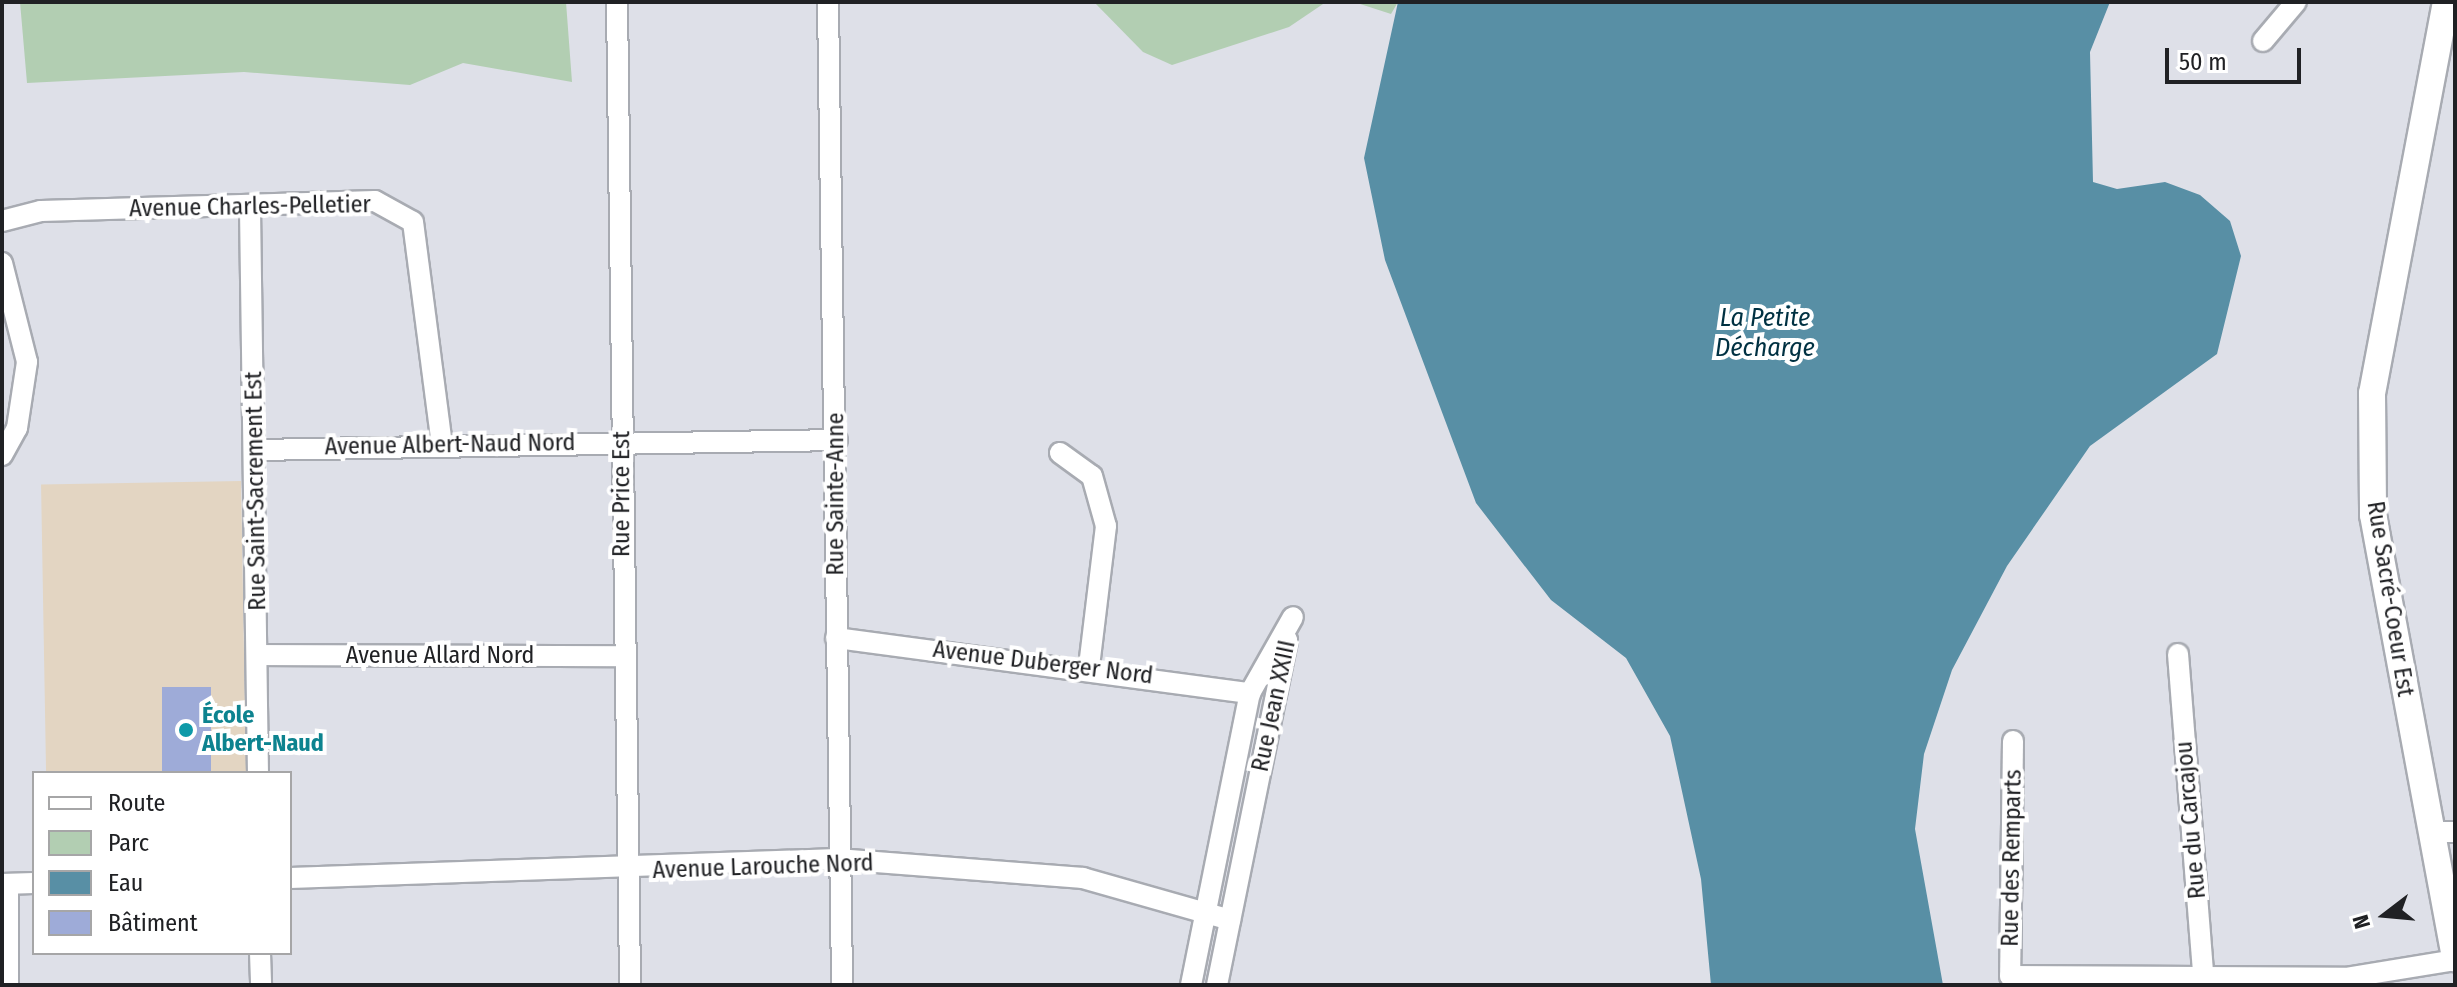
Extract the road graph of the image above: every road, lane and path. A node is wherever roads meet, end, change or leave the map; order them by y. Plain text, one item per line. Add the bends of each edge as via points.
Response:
1 (617, 2) edge
2 (828, 2) edge
3 (2296, 2) edge
4 (2446, 2) edge
5 (2263, 41) dead end
6 (250, 209) junction
7 (2, 221) edge
8 (2, 263) edge
9 (622, 440) junction
10 (837, 440) junction
11 (442, 444) junction
12 (255, 450) junction
13 (1060, 453) dead end
14 (2, 455) edge
15 (836, 638) junction
16 (2178, 654) dead end
17 (259, 655) junction
18 (622, 656) junction
19 (1089, 666) junction
20 (1250, 693) junction
21 (2013, 741) dead end
22 (258, 771) edge
23 (2444, 832) edge
24 (837, 859) junction
25 (628, 871) junction
26 (292, 878) edge
27 (32, 883) edge
28 (5, 884) edge
29 (1205, 914) junction
30 (1230, 920) junction
31 (260, 955) edge
32 (2455, 959) edge
33 (2204, 981) edge
34 (8, 985) edge
35 (261, 985) edge
36 (630, 985) edge
37 (842, 985) edge
38 (1191, 985) edge
39 (1217, 985) edge

1 - 9 street, Rue Price Est
2 - 10 street, Rue Sainte-Anne
3 - 5 street
4 - 23 street, Rue Sacré-Coeur Est via 2372,393 2373,515
6 - 7 street, Avenue Charles-Pelletier via 41,211
6 - 11 street, Avenue Charles-Pelletier via 375,201 413,222
6 - 12 street, Rue Saint-Sacrement Est
8 - 14 street via 27,362 17,428
9 - 10 street, Avenue Albert-Naud Nord
9 - 11 street, Avenue Albert-Naud Nord
9 - 18 street, Rue Price Est
10 - 15 street, Rue Sainte-Anne
11 - 12 street, Avenue Albert-Naud Nord
12 - 17 street, Rue Saint-Sacrement Est
13 - 19 street via 1092,476 1106,526
15 - 19 street, Avenue Duberger Nord
15 - 24 street, Rue Sainte-Anne
16 - 33 street, Rue du Carcajou
17 - 18 street, Avenue Allard Nord
17 - 22 street, Rue Saint-Sacrement Est
18 - 25 street, Rue Price Est
19 - 20 street, Avenue Duberger Nord
20 - 29 street, Rue Jean XXIII
20 - 30 street, Rue Jean XXIII via 1293,617
21 - 33 street, Rue des Remparts via 2010,976
23 - 32 street, Rue Sacré-Coeur Est
24 - 25 street, Avenue Larouche Nord
24 - 29 street, Avenue Larouche Nord via 1083,878
24 - 37 street, Rue Sainte-Anne
25 - 26 street, Avenue Larouche Nord
25 - 36 street, Rue Price Est
27 - 28 street
28 - 34 street
29 - 30 street, Avenue Larouche Nord
29 - 38 street, Rue Jean XXIII
30 - 39 street, Rue Jean XXIII
31 - 35 street
32 - 33 street via 2345,978

